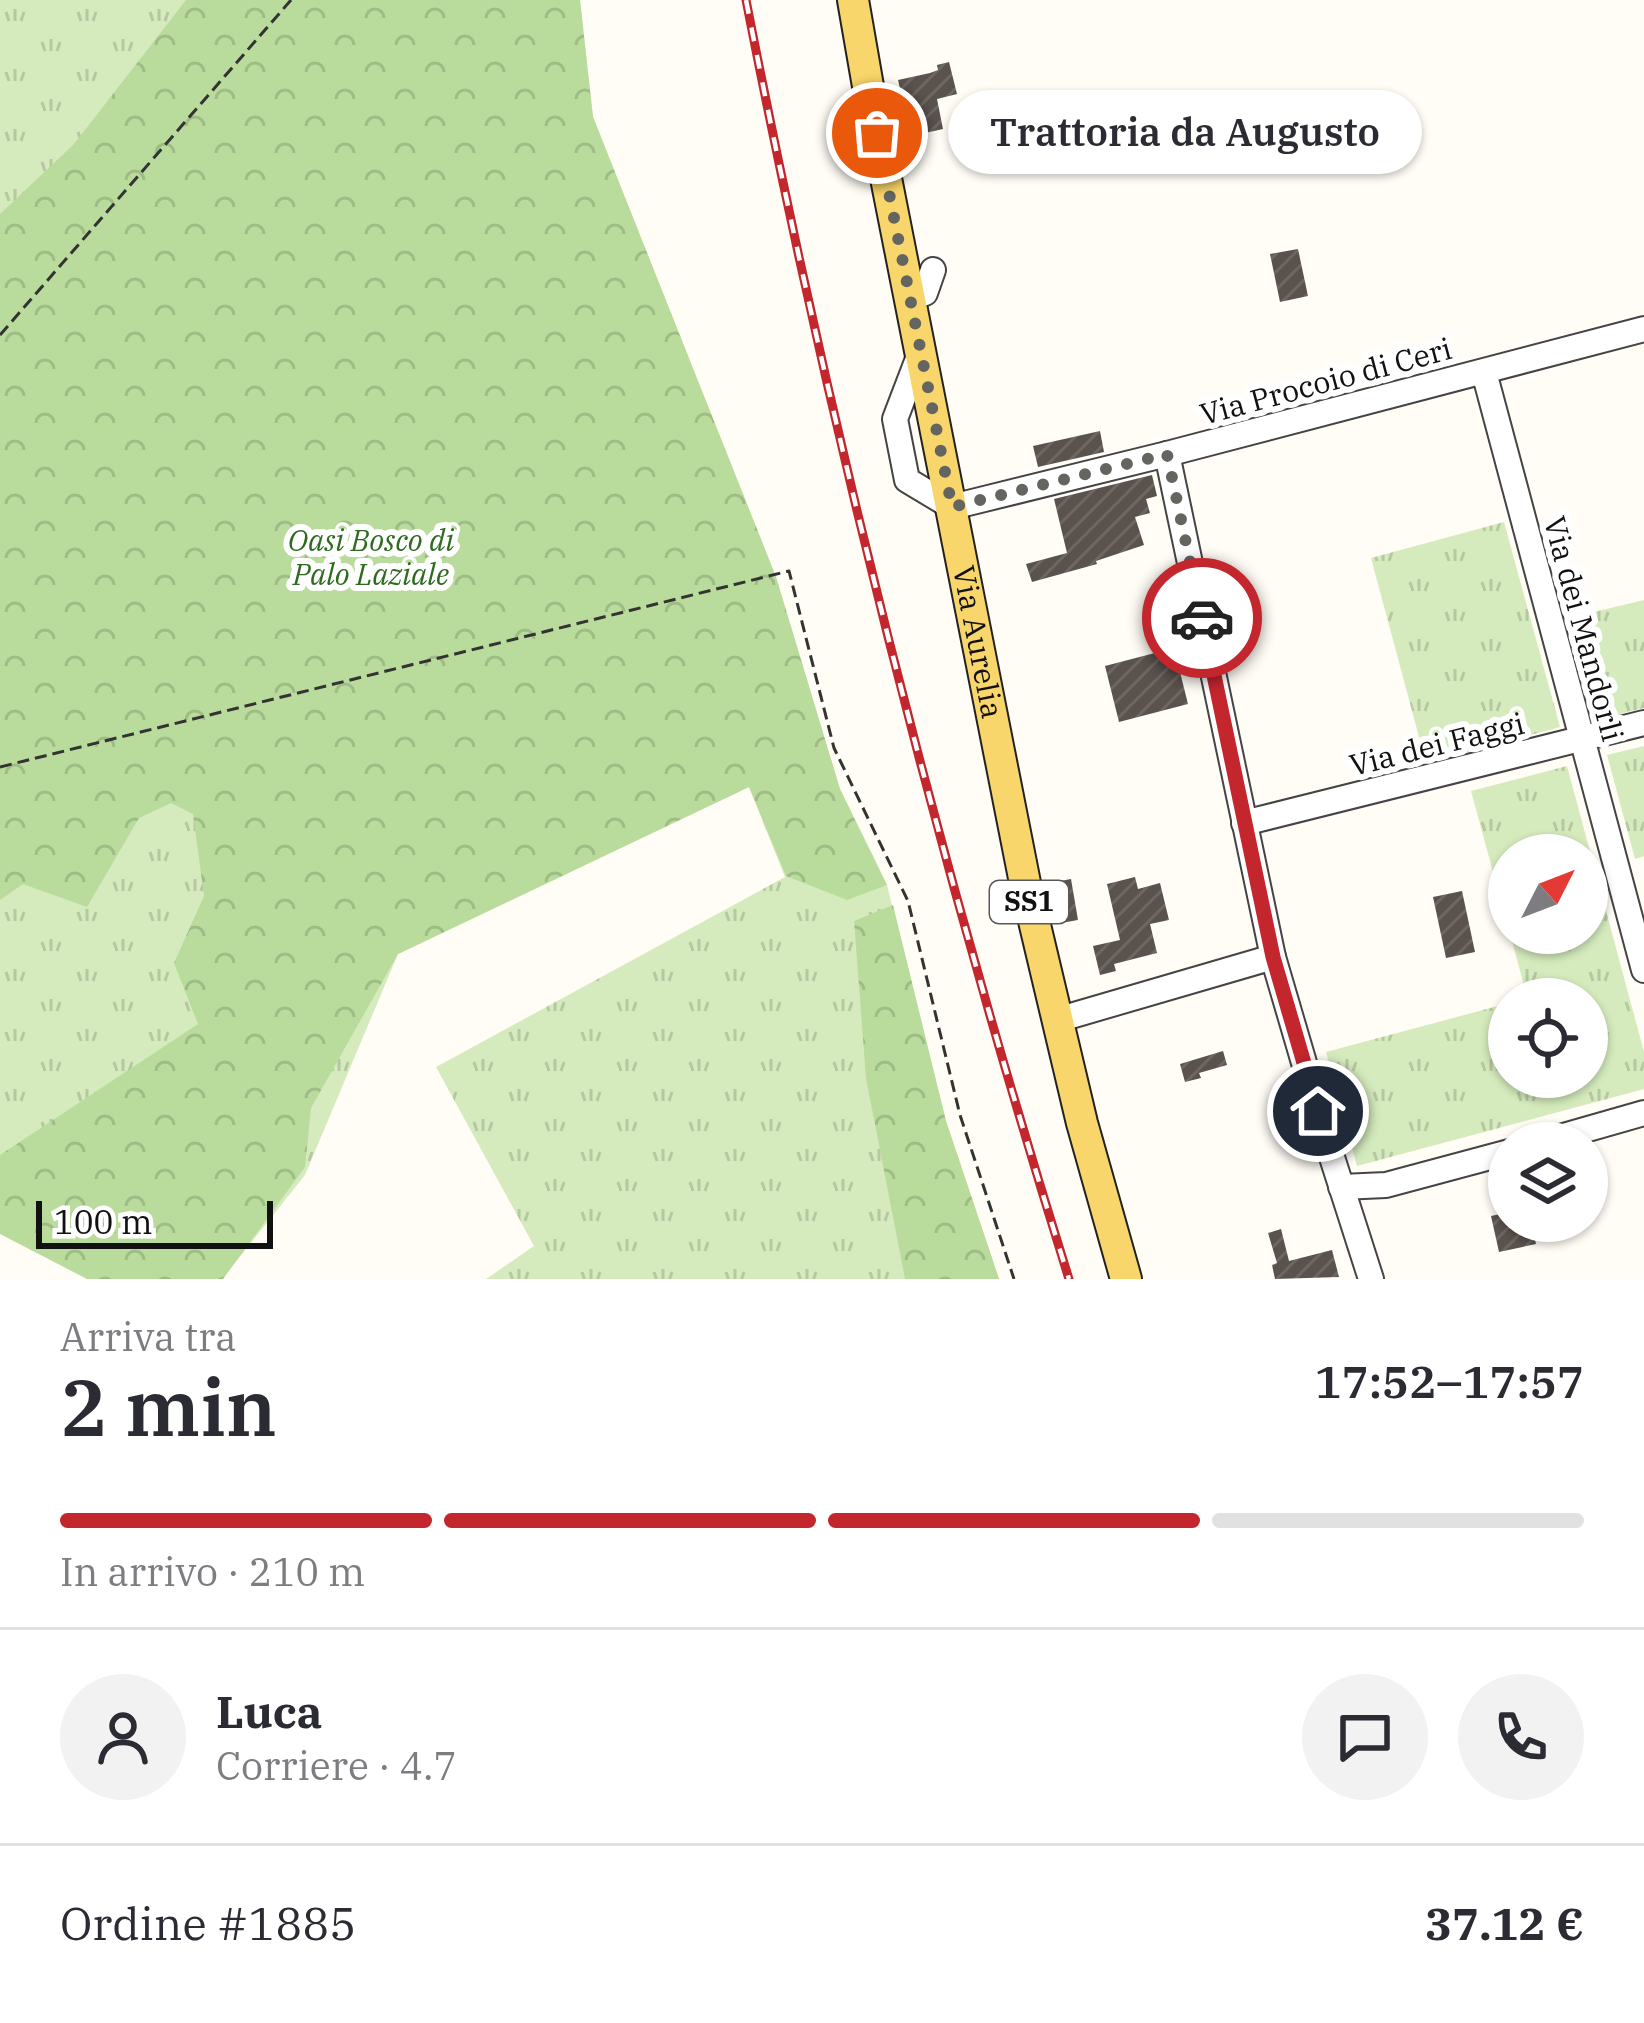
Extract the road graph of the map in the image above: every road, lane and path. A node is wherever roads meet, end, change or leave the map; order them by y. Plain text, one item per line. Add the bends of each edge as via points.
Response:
1 (291, 0) edge
2 (842, 0) edge
3 (853, 0) edge
4 (869, 92) junction
5 (933, 270) dead end
6 (910, 298) junction
7 (1644, 329) edge
8 (0, 335) edge
9 (1484, 372) junction
10 (1167, 454) junction
11 (952, 507) junction
12 (1644, 723) edge
13 (1581, 741) junction
14 (0, 767) edge
15 (1244, 823) junction
16 (1273, 957) junction
17 (1644, 970) edge
18 (1057, 1020) junction
19 (1644, 1113) edge
20 (1608, 1123) edge
21 (1488, 1157) edge
22 (1341, 1187) junction
23 (1014, 1279) edge
24 (1126, 1279) edge
25 (1371, 1279) edge

1 - 8 path
2 - 4 main road
3 - 4 main road, Via Aurelia / SS1
4 - 6 main road, Via Aurelia / SS1
5 - 6 street via 925,293
6 - 11 main road, Via Aurelia / SS1
7 - 9 street, Via Procoio di Ceri
9 - 10 street, Via Procoio di Ceri
9 - 13 street, Via dei Mandorli
10 - 11 street, Via Procoio di Ceri
10 - 15 street
11 - 18 main road, Via Aurelia / SS1
12 - 13 street, Via dei Faggi
13 - 15 street, Via dei Faggi
13 - 17 street, Via dei Mandorli
14 - 23 path via 789,571 834,748 908,902 960,1115
15 - 16 street
16 - 18 street
16 - 22 street
18 - 24 main road, Via Aurelia / SS1
19 - 20 street
21 - 22 street via 1395,1184
22 - 25 street

